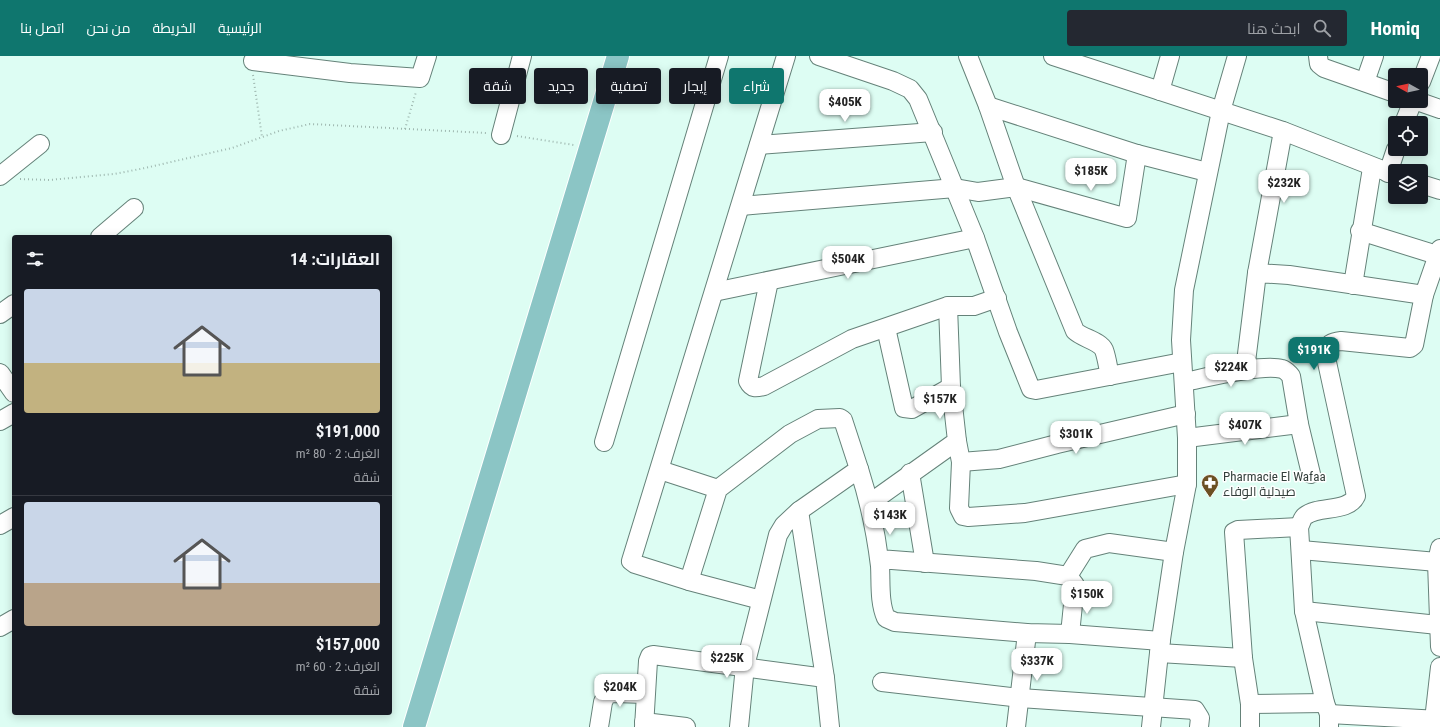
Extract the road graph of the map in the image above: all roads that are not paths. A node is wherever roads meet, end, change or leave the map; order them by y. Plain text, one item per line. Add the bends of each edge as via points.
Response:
1 (427, 56) edge
2 (522, 56) edge
3 (618, 56) edge
4 (719, 56) edge
5 (786, 56) edge
6 (819, 56) edge
7 (968, 56) edge
8 (1053, 56) edge
9 (1170, 56) edge
10 (1237, 56) edge
11 (1318, 56) edge
12 (1374, 56) edge
13 (1431, 56) edge
14 (253, 61) road end
15 (1426, 68) edge
16 (1365, 82) junction
17 (1388, 90) edge
18 (1160, 91) junction
19 (1428, 105) edge
20 (988, 106) junction
21 (1440, 109) edge
22 (1221, 111) junction
23 (1283, 131) junction
24 (933, 132) junction
25 (501, 135) road end
26 (40, 144) dead end
27 (759, 145) junction
28 (1137, 154) junction
29 (1393, 156) edge
30 (1207, 172) junction
31 (1385, 172) edge
32 (0, 176) edge
33 (1428, 186) edge
34 (1016, 187) junction
35 (955, 188) junction
36 (1440, 190) edge
37 (741, 206) junction
38 (134, 208) dead end
39 (1360, 231) junction
40 (102, 235) edge
41 (975, 238) junction
42 (1439, 253) edge
43 (1257, 273) junction
44 (769, 281) junction
45 (1353, 285) junction
46 (714, 292) junction
47 (1424, 295) junction
48 (997, 298) junction
49 (12, 305) edge
50 (948, 306) junction
51 (0, 314) edge
52 (886, 328) junction
53 (1182, 362) junction
54 (1244, 370) junction
55 (0, 373) edge
56 (1110, 376) junction
57 (1184, 382) junction
58 (951, 387) junction
59 (12, 391) edge
60 (12, 414) edge
61 (1186, 414) junction
62 (0, 421) edge
63 (1299, 424) junction
64 (1187, 438) junction
65 (957, 441) junction
66 (604, 442) dead end
67 (961, 462) junction
68 (860, 468) junction
69 (660, 470) junction
70 (910, 473) junction
71 (1311, 474) dead end
72 (1187, 484) junction
73 (718, 490) junction
74 (870, 503) junction
75 (798, 511) junction
76 (12, 518) edge
77 (0, 525) edge
78 (1299, 527) junction
79 (1301, 550) junction
80 (1174, 552) junction
81 (1439, 554) edge
82 (879, 559) junction
83 (925, 563) junction
84 (1068, 576) junction
85 (689, 581) junction
86 (761, 600) junction
87 (1439, 600) edge
88 (1304, 612) junction
89 (12, 620) edge
90 (1438, 625) junction
91 (0, 627) edge
92 (1028, 633) junction
93 (1070, 634) junction
94 (1160, 647) junction
95 (1440, 647) edge
96 (1243, 658) junction
97 (746, 666) junction
98 (1440, 667) edge
99 (825, 678) junction
100 (882, 682) dead end
101 (645, 694) junction
102 (1020, 698) junction
103 (1250, 704) junction
104 (1153, 707) junction
105 (1328, 714) edge
106 (1437, 720) edge
107 (1406, 723) edge
108 (644, 725) edge
109 (414, 727) edge
110 (599, 727) edge
111 (686, 727) edge
112 (739, 727) edge
113 (830, 727) edge
114 (1016, 727) edge
115 (1151, 727) edge
116 (1199, 727) edge
117 (1250, 727) edge

1 - 14 street via 420,78 350,73
2 - 25 street
3 - 109 main road
4 - 66 street
5 - 27 street
6 - 24 street via 905,85 915,93
7 - 20 street
8 - 18 street
9 - 18 street
10 - 22 street
11 - 16 street via 1319,64 1324,68
12 - 16 street
13 - 15 street
16 - 17 street
18 - 22 street
19 - 21 street
20 - 28 street
20 - 34 street
22 - 23 street
22 - 30 street
23 - 31 street
23 - 43 street
24 - 27 street
24 - 35 street
26 - 32 street
27 - 37 street
28 - 30 street
28 - 34 street via 1127,218
29 - 31 street
30 - 53 street via 1184,290 1181,316
31 - 39 street
33 - 36 street
34 - 35 street via 978,192
34 - 56 street via 1075,331 1104,350
35 - 37 street
35 - 41 street
37 - 46 street
38 - 40 street
39 - 42 street
39 - 45 street
41 - 44 street
41 - 48 street
42 - 47 street
43 - 45 street
43 - 54 street
44 - 46 street
44 - 52 street via 748,381 750,386 764,386 852,339
45 - 47 street
46 - 69 street
47 - 78 street via 1414,345 1410,348 1341,341 1332,342 1326,348 1356,496 1348,504 1319,510 1305,516
48 - 50 street via 974,306
48 - 56 street via 1031,389
49 - 51 street
50 - 52 street
50 - 58 street
52 - 58 street via 904,408 912,409
53 - 56 street
53 - 57 street
54 - 57 street
54 - 63 street via 1274,368 1287,371 1291,376
55 - 59 street
57 - 61 street
58 - 65 street
60 - 62 street
61 - 64 street
61 - 67 street via 1025,454
63 - 64 street
63 - 71 street
64 - 72 street
65 - 67 street
65 - 70 street
67 - 72 street via 959,508 963,516 968,517 1025,513
68 - 73 street via 843,420 828,417 818,419 790,434
68 - 74 street
68 - 75 street
69 - 73 street
69 - 85 street via 631,561
70 - 74 street
70 - 83 street
72 - 80 street
73 - 85 street
74 - 82 street
75 - 86 street via 778,535
75 - 99 street
76 - 77 street
78 - 79 street
78 - 96 street via 1234,532
79 - 81 street
79 - 88 street
80 - 84 street via 1109,543 1085,549
80 - 94 street
81 - 87 street
82 - 83 street
82 - 92 street via 883,610 890,621
83 - 84 street via 1036,571
84 - 93 street via 1075,585
85 - 86 street
86 - 97 street
87 - 90 street
88 - 90 street
88 - 105 street
89 - 91 street
90 - 95 street
92 - 93 street
92 - 102 street
93 - 94 street
94 - 96 street
94 - 104 street
96 - 103 street
97 - 99 street
97 - 101 street via 650,656
97 - 112 street
98 - 106 street
99 - 113 street
100 - 102 street
101 - 108 street
101 - 110 street via 607,694 603,702
102 - 104 street
102 - 114 street
103 - 105 street
103 - 117 street
104 - 115 street
104 - 116 street via 1195,710 1200,718
105 - 107 street
106 - 107 street
108 - 111 street

